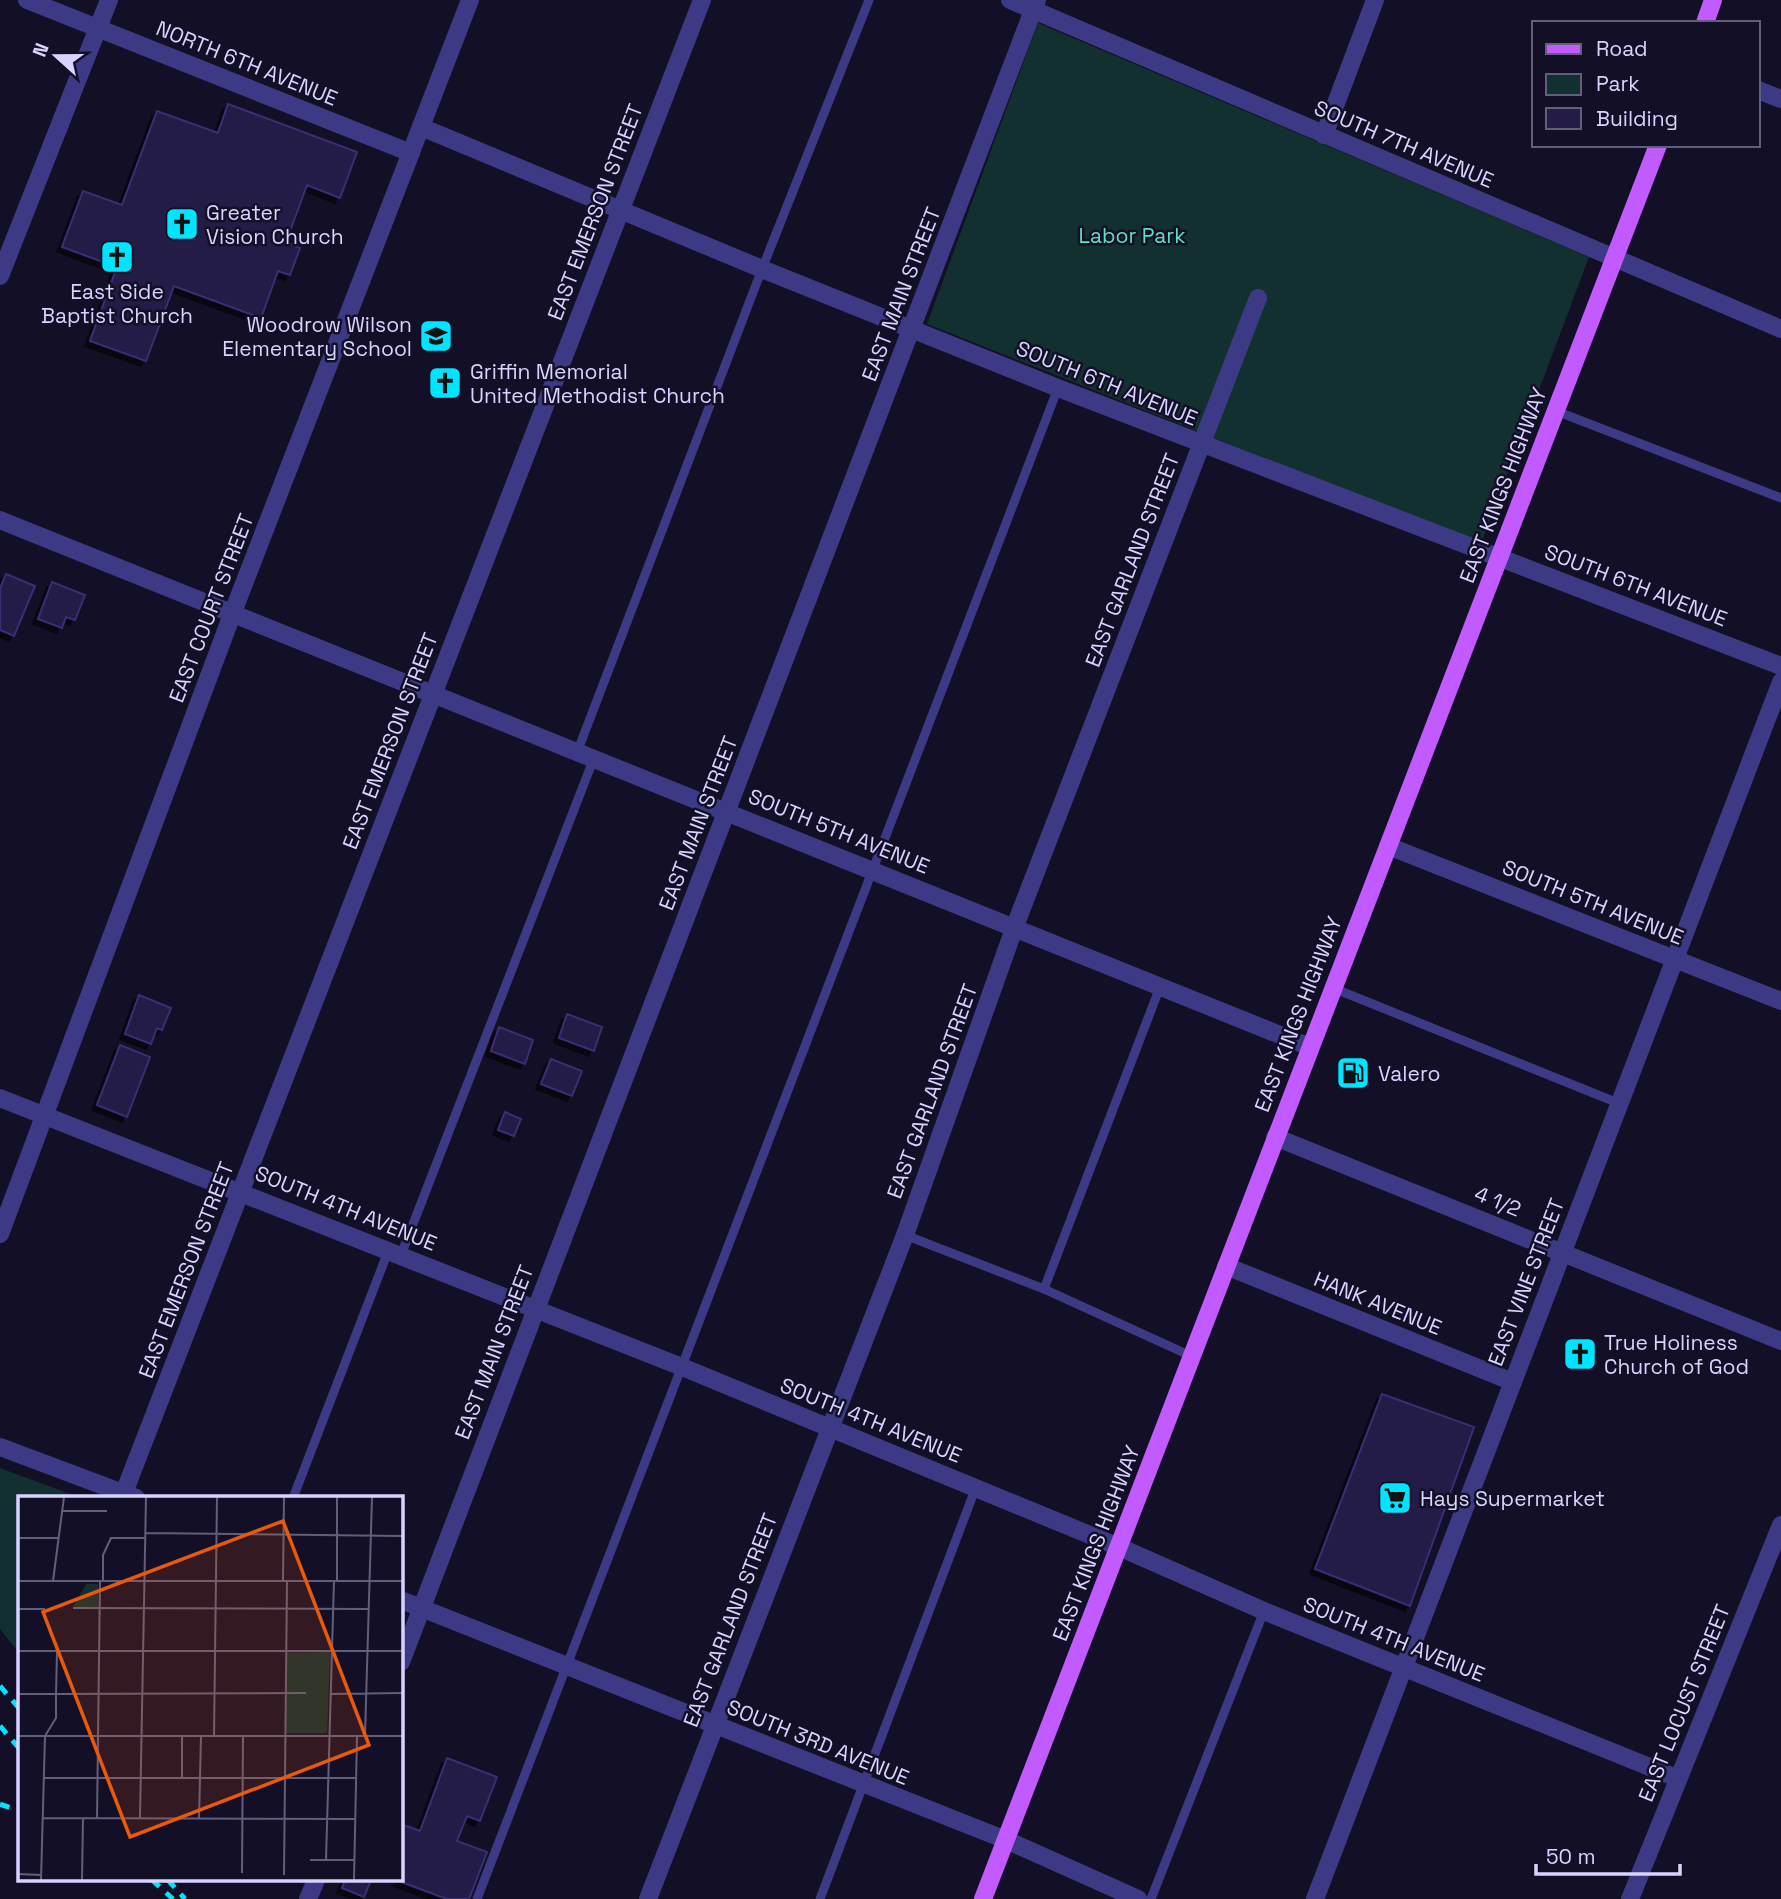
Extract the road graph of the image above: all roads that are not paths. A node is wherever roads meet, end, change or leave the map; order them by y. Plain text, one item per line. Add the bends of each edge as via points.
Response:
1 (27, 0) edge
2 (109, 0) edge
3 (470, 0) edge
4 (702, 0) edge
5 (869, 0) edge
6 (1010, 0) edge
7 (1375, 0) edge
8 (1712, 0) edge
9 (1035, 5) edge
10 (1705, 21) edge
11 (97, 28) junction
12 (1760, 91) edge
13 (1781, 99) edge
14 (421, 127) junction
15 (1324, 135) junction
16 (1657, 147) edge
17 (411, 153) junction
18 (621, 208) junction
19 (1614, 259) junction
20 (762, 270) junction
21 (0, 276) edge
22 (1258, 298) dead end
23 (913, 329) junction
24 (1781, 329) edge
25 (1058, 388) junction
26 (1556, 411) junction
27 (1200, 444) junction
28 (1781, 498) edge
29 (0, 520) edge
30 (1499, 556) junction
31 (233, 612) junction
32 (1781, 666) edge
33 (1781, 682) edge
34 (433, 694) junction
35 (587, 753) junction
36 (727, 810) junction
37 (1388, 846) junction
38 (872, 869) junction
39 (1015, 926) junction
40 (1675, 959) junction
41 (1160, 987) junction
42 (1332, 988) junction
43 (1781, 1001) edge
44 (1310, 1047) junction
45 (0, 1098) edge
46 (1618, 1103) junction
47 (45, 1115) junction
48 (1275, 1137) junction
49 (241, 1191) junction
50 (0, 1234) edge
51 (905, 1235) junction
52 (1563, 1251) junction
53 (395, 1252) junction
54 (1226, 1266) junction
55 (1044, 1289) junction
56 (535, 1308) junction
57 (1781, 1341) edge
58 (1192, 1356) junction
59 (682, 1367) junction
60 (1513, 1382) junction
61 (827, 1429) junction
62 (0, 1447) edge
63 (976, 1487) junction
64 (124, 1496) edge
65 (127, 1496) edge
66 (294, 1496) edge
67 (1781, 1525) edge
68 (1119, 1547) junction
69 (402, 1600) edge
70 (422, 1609) junction
71 (1264, 1611) junction
72 (402, 1659) edge
73 (566, 1667) junction
74 (1402, 1668) junction
75 (714, 1724) junction
76 (1677, 1778) junction
77 (863, 1786) junction
78 (1006, 1840) junction
79 (315, 1882) edge
80 (308, 1899) edge
81 (477, 1899) edge
82 (648, 1899) edge
83 (820, 1899) edge
84 (984, 1899) edge
85 (1139, 1899) edge
86 (1151, 1899) edge
87 (1315, 1899) edge
88 (1630, 1899) edge

1 - 11 street, NORTH 6TH AVENUE
2 - 11 street
3 - 14 street, EAST COURT STREET
4 - 18 street, EAST EMERSON STREET
5 - 20 lane
6 - 9 street, SOUTH 7TH AVENUE
7 - 15 street
8 - 10 main road
9 - 15 street, SOUTH 7TH AVENUE
9 - 23 street, EAST MAIN STREET
11 - 17 street, NORTH 6TH AVENUE
11 - 21 street
12 - 13 street
14 - 17 street, EAST COURT STREET
14 - 18 street, SOUTH 6TH AVENUE
15 - 19 street, SOUTH 7TH AVENUE
16 - 19 main road, EAST KINGS HIGHWAY
17 - 31 street, EAST COURT STREET
18 - 20 street, SOUTH 6TH AVENUE
18 - 34 street, EAST EMERSON STREET
19 - 24 street, SOUTH 7TH AVENUE
19 - 26 main road, EAST KINGS HIGHWAY
20 - 23 street, SOUTH 6TH AVENUE
20 - 35 lane
22 - 27 street, EAST GARLAND STREET
23 - 25 street, SOUTH 6TH AVENUE
23 - 36 street, EAST MAIN STREET
25 - 27 street, SOUTH 6TH AVENUE
25 - 38 lane
26 - 28 lane
26 - 30 main road, EAST KINGS HIGHWAY
27 - 30 street, SOUTH 6TH AVENUE via 1473,550
27 - 39 street, EAST GARLAND STREET
29 - 31 street, SOUTH 5TH AVENUE
30 - 32 street, SOUTH 6TH AVENUE
30 - 37 main road, EAST KINGS HIGHWAY
31 - 34 street, SOUTH 5TH AVENUE
31 - 47 street, EAST COURT STREET
33 - 40 street, EAST VINE STREET
34 - 35 street, SOUTH 5TH AVENUE
34 - 49 street, EAST EMERSON STREET
35 - 36 street, SOUTH 5TH AVENUE
35 - 53 lane
36 - 38 street, SOUTH 5TH AVENUE
36 - 56 street, EAST MAIN STREET
37 - 40 street, SOUTH 5TH AVENUE
37 - 42 main road, EAST KINGS HIGHWAY
38 - 39 street, SOUTH 5TH AVENUE
38 - 59 lane
39 - 41 street, SOUTH 5TH AVENUE
39 - 51 street, EAST GARLAND STREET
40 - 43 street, SOUTH 5TH AVENUE
40 - 46 street, EAST VINE STREET
41 - 44 street, SOUTH 5TH AVENUE
41 - 55 lane
42 - 44 main road, EAST KINGS HIGHWAY
42 - 46 lane
44 - 48 main road, EAST KINGS HIGHWAY
45 - 47 street, SOUTH 4TH AVENUE
46 - 52 street, EAST VINE STREET
47 - 49 street, SOUTH 4TH AVENUE
47 - 50 street, EAST COURT STREET
48 - 52 street, 4 1/2
48 - 54 main road, EAST KINGS HIGHWAY
49 - 53 street, SOUTH 4TH AVENUE
49 - 65 street, EAST EMERSON STREET
51 - 55 lane
51 - 61 street, EAST GARLAND STREET
52 - 57 street, 4 1/2
52 - 60 street, EAST VINE STREET
53 - 56 street, SOUTH 4TH AVENUE
53 - 66 lane
54 - 58 main road, EAST KINGS HIGHWAY
54 - 60 street, HANK AVENUE
55 - 58 lane
56 - 59 street, SOUTH 4TH AVENUE
56 - 70 street, EAST MAIN STREET
58 - 68 main road, EAST KINGS HIGHWAY
59 - 61 street, SOUTH 4TH AVENUE
59 - 73 lane
60 - 74 street, EAST VINE STREET
61 - 63 street, SOUTH 4TH AVENUE
61 - 75 street, EAST GARLAND STREET
62 - 64 street
63 - 68 street, SOUTH 4TH AVENUE
63 - 77 lane
67 - 76 street, EAST LOCUST STREET
68 - 71 street, SOUTH 4TH AVENUE
68 - 78 main road, EAST KINGS HIGHWAY
69 - 70 street, SOUTH 3RD AVENUE
70 - 72 street, EAST MAIN STREET
70 - 73 street, SOUTH 3RD AVENUE
71 - 74 street, SOUTH 4TH AVENUE
71 - 86 lane
73 - 75 street, SOUTH 3RD AVENUE
73 - 81 lane
74 - 76 street, SOUTH 4TH AVENUE
74 - 87 street, EAST VINE STREET
75 - 77 street, SOUTH 3RD AVENUE
75 - 82 street, EAST GARLAND STREET
76 - 88 street, EAST LOCUST STREET
77 - 78 street, SOUTH 3RD AVENUE
77 - 83 lane
78 - 84 main road, EAST KINGS HIGHWAY
78 - 85 street, SOUTH 3RD AVENUE
79 - 80 street

